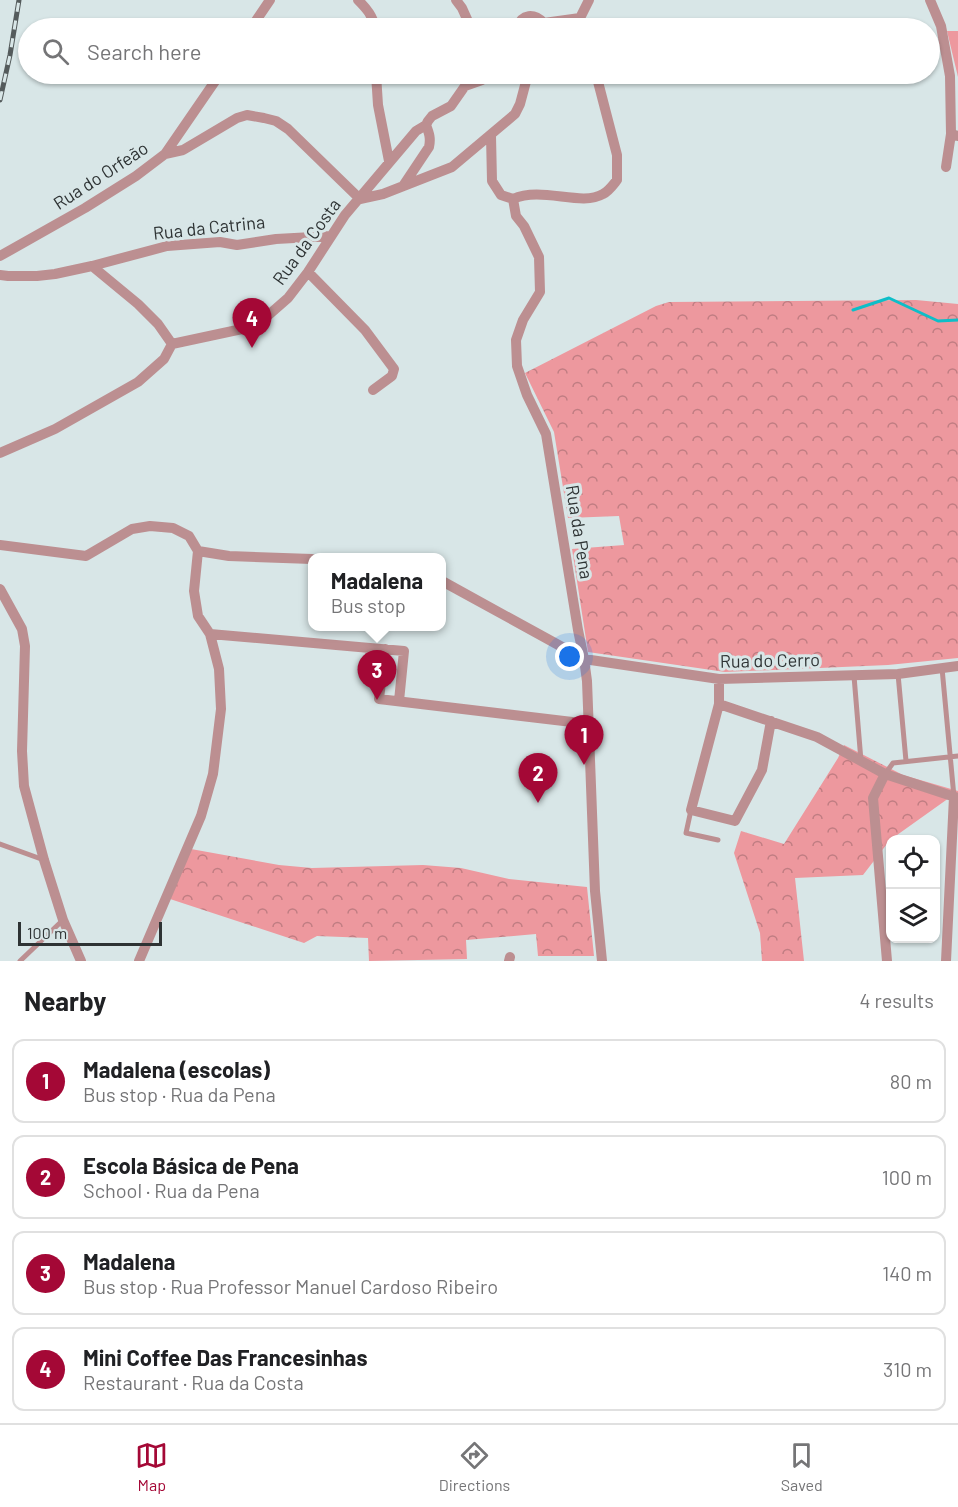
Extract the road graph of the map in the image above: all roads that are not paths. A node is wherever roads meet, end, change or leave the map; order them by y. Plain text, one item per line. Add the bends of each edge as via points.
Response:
1 (270, 0) edge
2 (358, 0) edge
3 (456, 0) edge
4 (590, 0) edge
5 (930, 0) edge
6 (463, 12) junction
7 (258, 18) edge
8 (372, 18) edge
9 (464, 18) edge
10 (466, 18) edge
11 (524, 18) edge
12 (538, 18) edge
13 (584, 18) edge
14 (938, 18) edge
15 (940, 24) edge
16 (213, 84) edge
17 (377, 84) edge
18 (471, 84) edge
19 (525, 84) edge
20 (599, 84) edge
21 (426, 125) junction
22 (955, 135) edge
23 (491, 136) junction
24 (165, 154) junction
25 (389, 161) junction
26 (946, 167) dead end
27 (403, 186) junction
28 (360, 199) junction
29 (513, 199) junction
30 (332, 236) junction
31 (0, 256) edge
32 (92, 266) junction
33 (308, 272) junction
34 (0, 275) edge
35 (171, 344) junction
36 (373, 390) dead end
37 (0, 453) edge
38 (0, 545) edge
39 (198, 551) junction
40 (308, 560) edge
41 (446, 584) edge
42 (0, 589) edge
43 (210, 634) junction
44 (385, 649) junction
45 (584, 659) junction
46 (958, 666) edge
47 (942, 668) junction
48 (898, 674) junction
49 (854, 676) junction
50 (719, 679) junction
51 (399, 701) junction
52 (719, 704) junction
53 (771, 721) junction
54 (589, 724) junction
55 (958, 756) edge
56 (951, 757) junction
57 (861, 761) junction
58 (906, 761) junction
59 (885, 774) junction
60 (956, 797) edge
61 (692, 810) junction
62 (718, 840) dead end
63 (0, 844) edge
64 (44, 860) junction
65 (63, 920) junction
66 (20, 961) edge
67 (81, 961) edge
68 (139, 961) edge
69 (602, 961) edge
70 (887, 961) edge
71 (946, 961) edge

1 - 7 street
2 - 8 street
3 - 6 street
4 - 13 street
5 - 14 street
6 - 9 street
6 - 10 street
11 - 12 street
15 - 22 street
16 - 24 street, Rua do Orfeão
17 - 25 street
18 - 21 street, Rua da Costa
19 - 23 street via 518,109
20 - 29 street via 617,155 617,180 604,193 593,197 534,193
21 - 25 street, Rua da Costa
21 - 27 street via 429,147
22 - 26 street
23 - 27 street via 452,167
23 - 29 street, Rua da Pena via 492,181 501,195
24 - 28 street via 183,150 247,115 276,121
24 - 31 street, Rua do Orfeão via 85,208
25 - 28 street, Rua da Costa
27 - 28 street
28 - 30 street, Rua da Costa
29 - 45 street, Rua da Pena via 516,216 539,257 540,292 516,340 517,366 546,434
30 - 32 street, Rua da Catrina via 276,238 237,245 220,242 167,246
30 - 33 street, Rua da Costa
32 - 34 street via 36,276
32 - 35 street via 138,304
33 - 35 street, Rua da Costa via 288,298 264,319 242,329
33 - 36 street via 365,330 394,369 392,376
35 - 37 street via 164,359 138,382 55,429
38 - 39 street via 86,556 132,529 150,526 173,528 189,536
39 - 40 street
39 - 43 street via 194,591 198,616
41 - 45 street
42 - 64 street via 22,629 25,646 24,786
43 - 44 street
43 - 68 street via 219,669 221,709 213,774 201,816
44 - 51 street via 404,651
44 - 51 street via 379,699
45 - 50 street, Rua do Cerro
45 - 54 street, Rua da Pena
46 - 47 street, Rua do Cerro
47 - 48 street, Rua do Cerro
47 - 56 lane
48 - 49 street, Rua do Cerro
48 - 58 lane
49 - 50 street, Rua do Cerro
49 - 57 lane
50 - 52 street
51 - 54 street
52 - 53 street
52 - 61 street
53 - 57 street via 817,737
53 - 61 street via 762,770 735,821
54 - 69 street, Rua da Pena via 595,891
55 - 56 lane
56 - 58 lane
56 - 60 lane
57 - 59 street
58 - 59 lane via 893,763
59 - 60 street
59 - 70 street via 873,798
60 - 71 street
61 - 62 lane via 686,833
63 - 64 lane
64 - 65 street
65 - 66 lane
65 - 67 street

